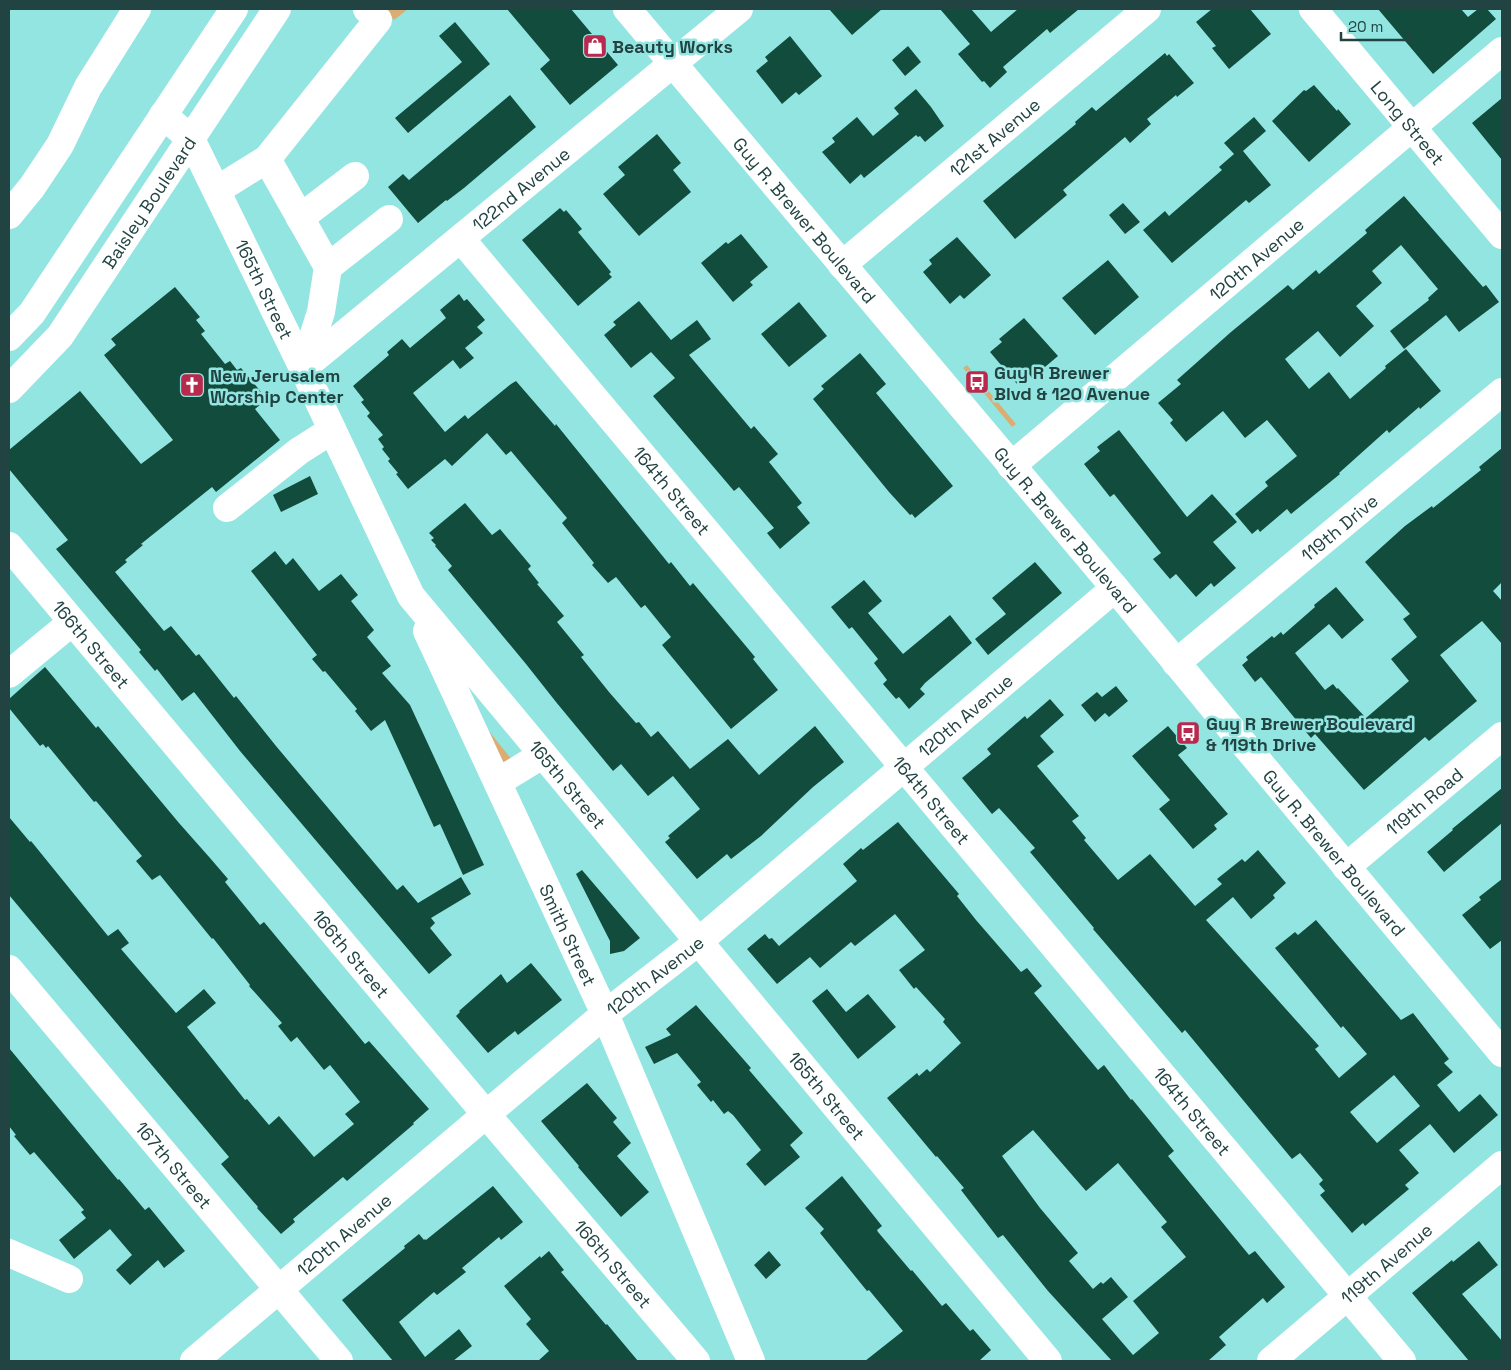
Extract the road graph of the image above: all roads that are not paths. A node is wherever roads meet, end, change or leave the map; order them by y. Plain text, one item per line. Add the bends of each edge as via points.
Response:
1 (137, 9) edge
2 (234, 9) edge
3 (277, 9) edge
4 (368, 9) edge
5 (739, 9) edge
6 (1147, 9) edge
7 (1313, 9) edge
8 (638, 13) edge
9 (1502, 52) edge
10 (673, 63) junction
11 (163, 115) junction
12 (1412, 127) junction
13 (191, 138) junction
14 (267, 159) junction
15 (355, 176) dead end
16 (20, 187) edge
17 (216, 190) junction
18 (9, 215) edge
19 (300, 218) junction
20 (389, 219) dead end
21 (1502, 235) edge
22 (461, 238) junction
23 (842, 266) junction
24 (328, 267) junction
25 (9, 337) edge
26 (303, 368) junction
27 (9, 388) edge
28 (1502, 392) edge
29 (332, 430) junction
30 (1011, 466) junction
31 (227, 508) dead end
32 (9, 546) edge
33 (1115, 588) junction
34 (411, 596) junction
35 (72, 622) junction
36 (1176, 663) junction
37 (9, 674) edge
38 (1502, 736) edge
39 (542, 755) junction
40 (904, 766) junction
41 (498, 782) junction
42 (1346, 867) junction
43 (698, 942) junction
44 (9, 970) edge
45 (606, 1014) junction
46 (1502, 1053) edge
47 (487, 1115) junction
48 (1502, 1165) edge
49 (9, 1253) edge
50 (69, 1279) dead end
51 (279, 1290) junction
52 (1348, 1296) junction
53 (194, 1361) edge
54 (339, 1361) edge
55 (696, 1361) edge
56 (751, 1361) edge
57 (1048, 1361) edge
58 (1271, 1361) edge
59 (1402, 1361) edge

1 - 16 street via 88,86 60,145
2 - 11 street, Baisley Boulevard
3 - 13 street, Baisley Boulevard
4 - 14 street via 378,20
5 - 10 street, 122nd Avenue
6 - 23 street, 121st Avenue
7 - 12 street, Long Street
8 - 10 street, Guy R. Brewer Boulevard
9 - 12 street, 120th Avenue
10 - 22 street, 122nd Avenue
10 - 23 street, Guy R. Brewer Boulevard
11 - 13 street
11 - 25 street, Baisley Boulevard via 32,313
12 - 21 street, Long Street
12 - 30 street, 120th Avenue
13 - 17 street, 165th Street
13 - 27 street, Baisley Boulevard via 60,336
14 - 17 street
14 - 19 street
15 - 19 street
16 - 18 street
17 - 26 street, 165th Street
19 - 24 street
20 - 24 street
22 - 26 street, 122nd Avenue
22 - 40 street, 164th Street
23 - 30 street, Guy R. Brewer Boulevard
24 - 26 street via 321,312
26 - 29 street, 165th Street
28 - 36 street, 119th Drive
29 - 31 street
29 - 34 street, 165th Street
30 - 33 street, Guy R. Brewer Boulevard
32 - 35 street, 166th Street
33 - 36 street, Guy R. Brewer Boulevard
33 - 40 street, 120th Avenue
34 - 39 street, 165th Street
34 - 41 street, Smith Street
35 - 37 street
35 - 47 street, 166th Street
36 - 42 street, Guy R. Brewer Boulevard
38 - 42 street, 119th Road
39 - 41 street
39 - 43 street, 165th Street
40 - 43 street, 120th Avenue
40 - 52 street, 164th Street
41 - 45 street, Smith Street
42 - 46 street, Guy R. Brewer Boulevard
43 - 45 street, 120th Avenue
43 - 57 street, 165th Street
44 - 51 street, 167th Street
45 - 47 street, 120th Avenue
45 - 56 street, Smith Street
47 - 51 street, 120th Avenue
47 - 55 street, 166th Street
48 - 52 street, 119th Avenue
49 - 50 street
51 - 53 street, 120th Avenue
51 - 54 street, 167th Street
52 - 58 street, 119th Avenue
52 - 59 street, 164th Street

